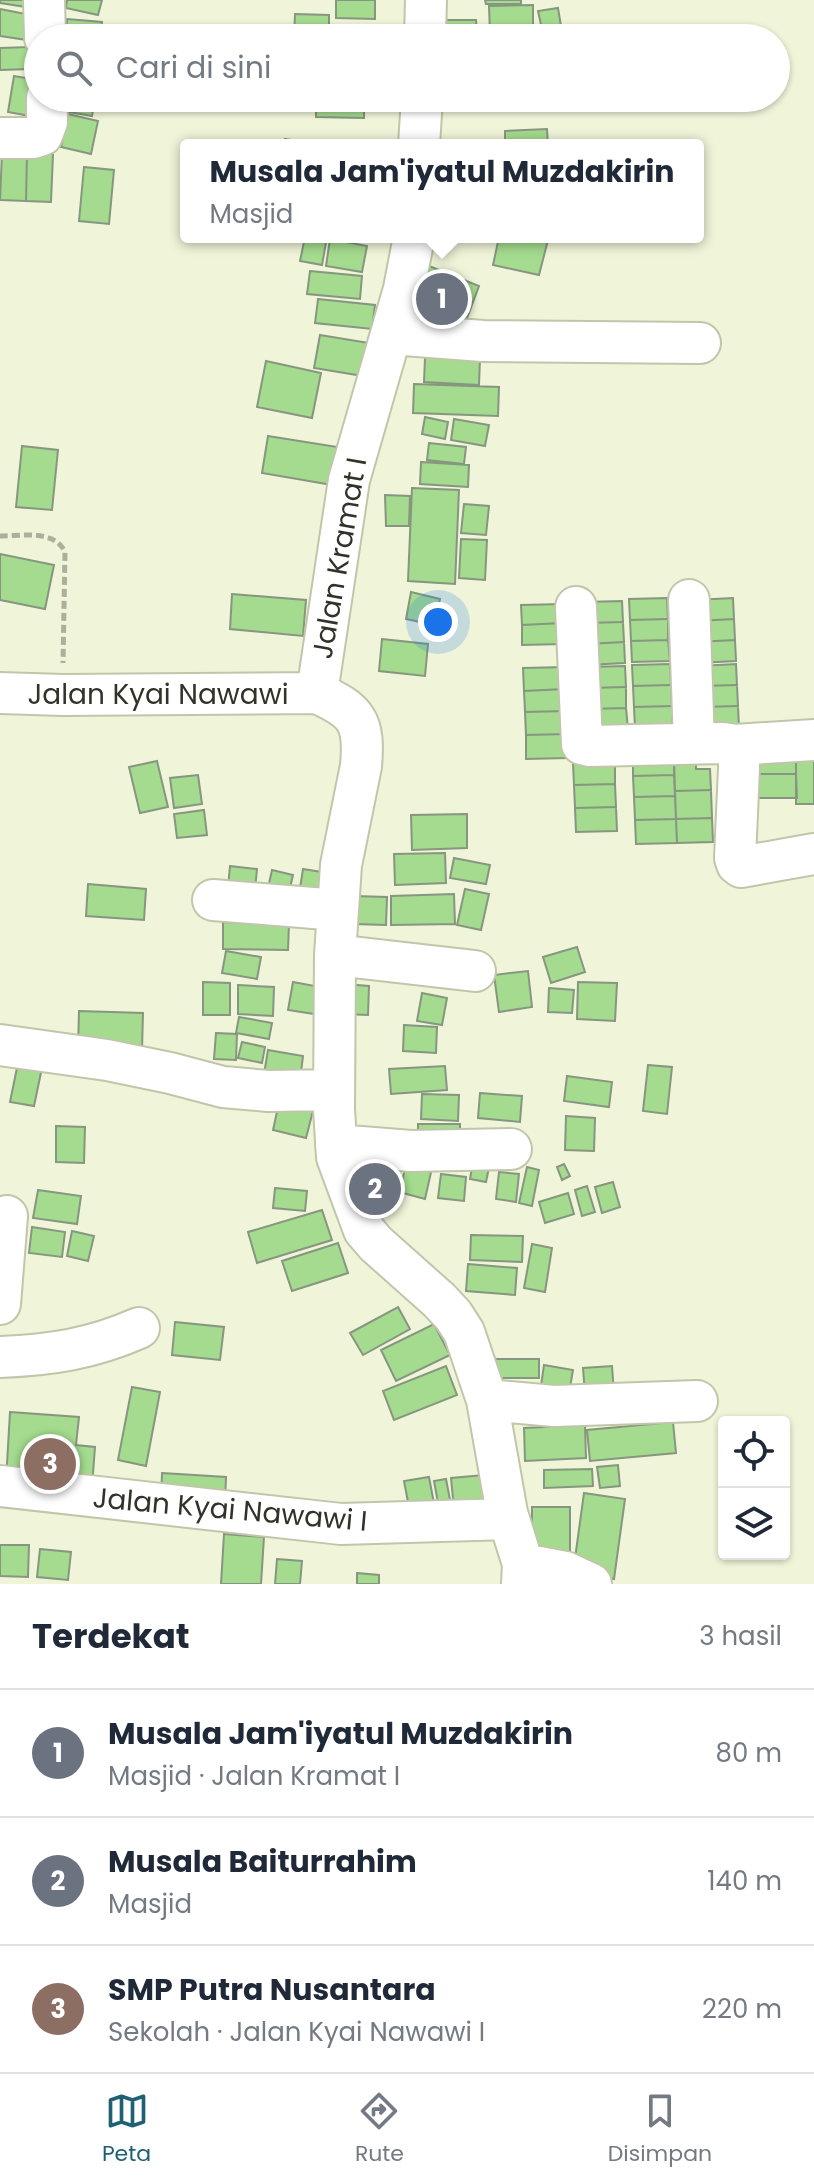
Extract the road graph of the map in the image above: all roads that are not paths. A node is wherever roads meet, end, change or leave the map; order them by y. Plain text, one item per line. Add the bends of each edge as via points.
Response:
1 (44, 0) edge
2 (426, 0) edge
3 (45, 24) edge
4 (425, 24) edge
5 (47, 112) edge
6 (421, 112) edge
7 (0, 138) edge
8 (419, 139) edge
9 (413, 243) edge
10 (391, 334) junction
11 (700, 343) dead end
12 (689, 600) dead end
13 (576, 607) dead end
14 (0, 693) edge
15 (317, 693) junction
16 (814, 740) edge
17 (694, 743) junction
18 (735, 745) junction
19 (814, 854) edge
20 (213, 900) dead end
21 (338, 910) junction
22 (335, 955) junction
23 (475, 971) dead end
24 (0, 1045) edge
25 (334, 1090) junction
26 (336, 1145) junction
27 (511, 1149) dead end
28 (7, 1216) dead end
29 (0, 1304) edge
30 (139, 1328) dead end
31 (0, 1357) edge
32 (487, 1400) junction
33 (697, 1401) dead end
34 (0, 1486) edge
35 (509, 1519) junction
36 (522, 1574) edge
37 (591, 1584) edge

1 - 3 street
2 - 4 street
5 - 7 street via 42,135
6 - 8 street
9 - 10 street, Jalan Kramat I
10 - 11 street via 483,341
10 - 15 street, Jalan Kramat I via 349,480
12 - 17 street
13 - 17 street via 582,744
14 - 15 street, Jalan Kyai Nawawi
15 - 21 street via 341,704 361,733 361,766 341,865
16 - 18 street
17 - 18 street
18 - 19 street via 737,864
20 - 21 street
21 - 22 street
22 - 23 street
22 - 25 street
24 - 25 street via 107,1060 223,1087
25 - 26 street
26 - 27 street via 411,1151
26 - 32 street via 364,1230 453,1315
28 - 29 street
30 - 31 street via 62,1353
32 - 33 street via 554,1406
32 - 35 street
34 - 35 street, Jalan Kyai Nawawi I via 341,1524
35 - 36 street
36 - 37 street via 565,1572

